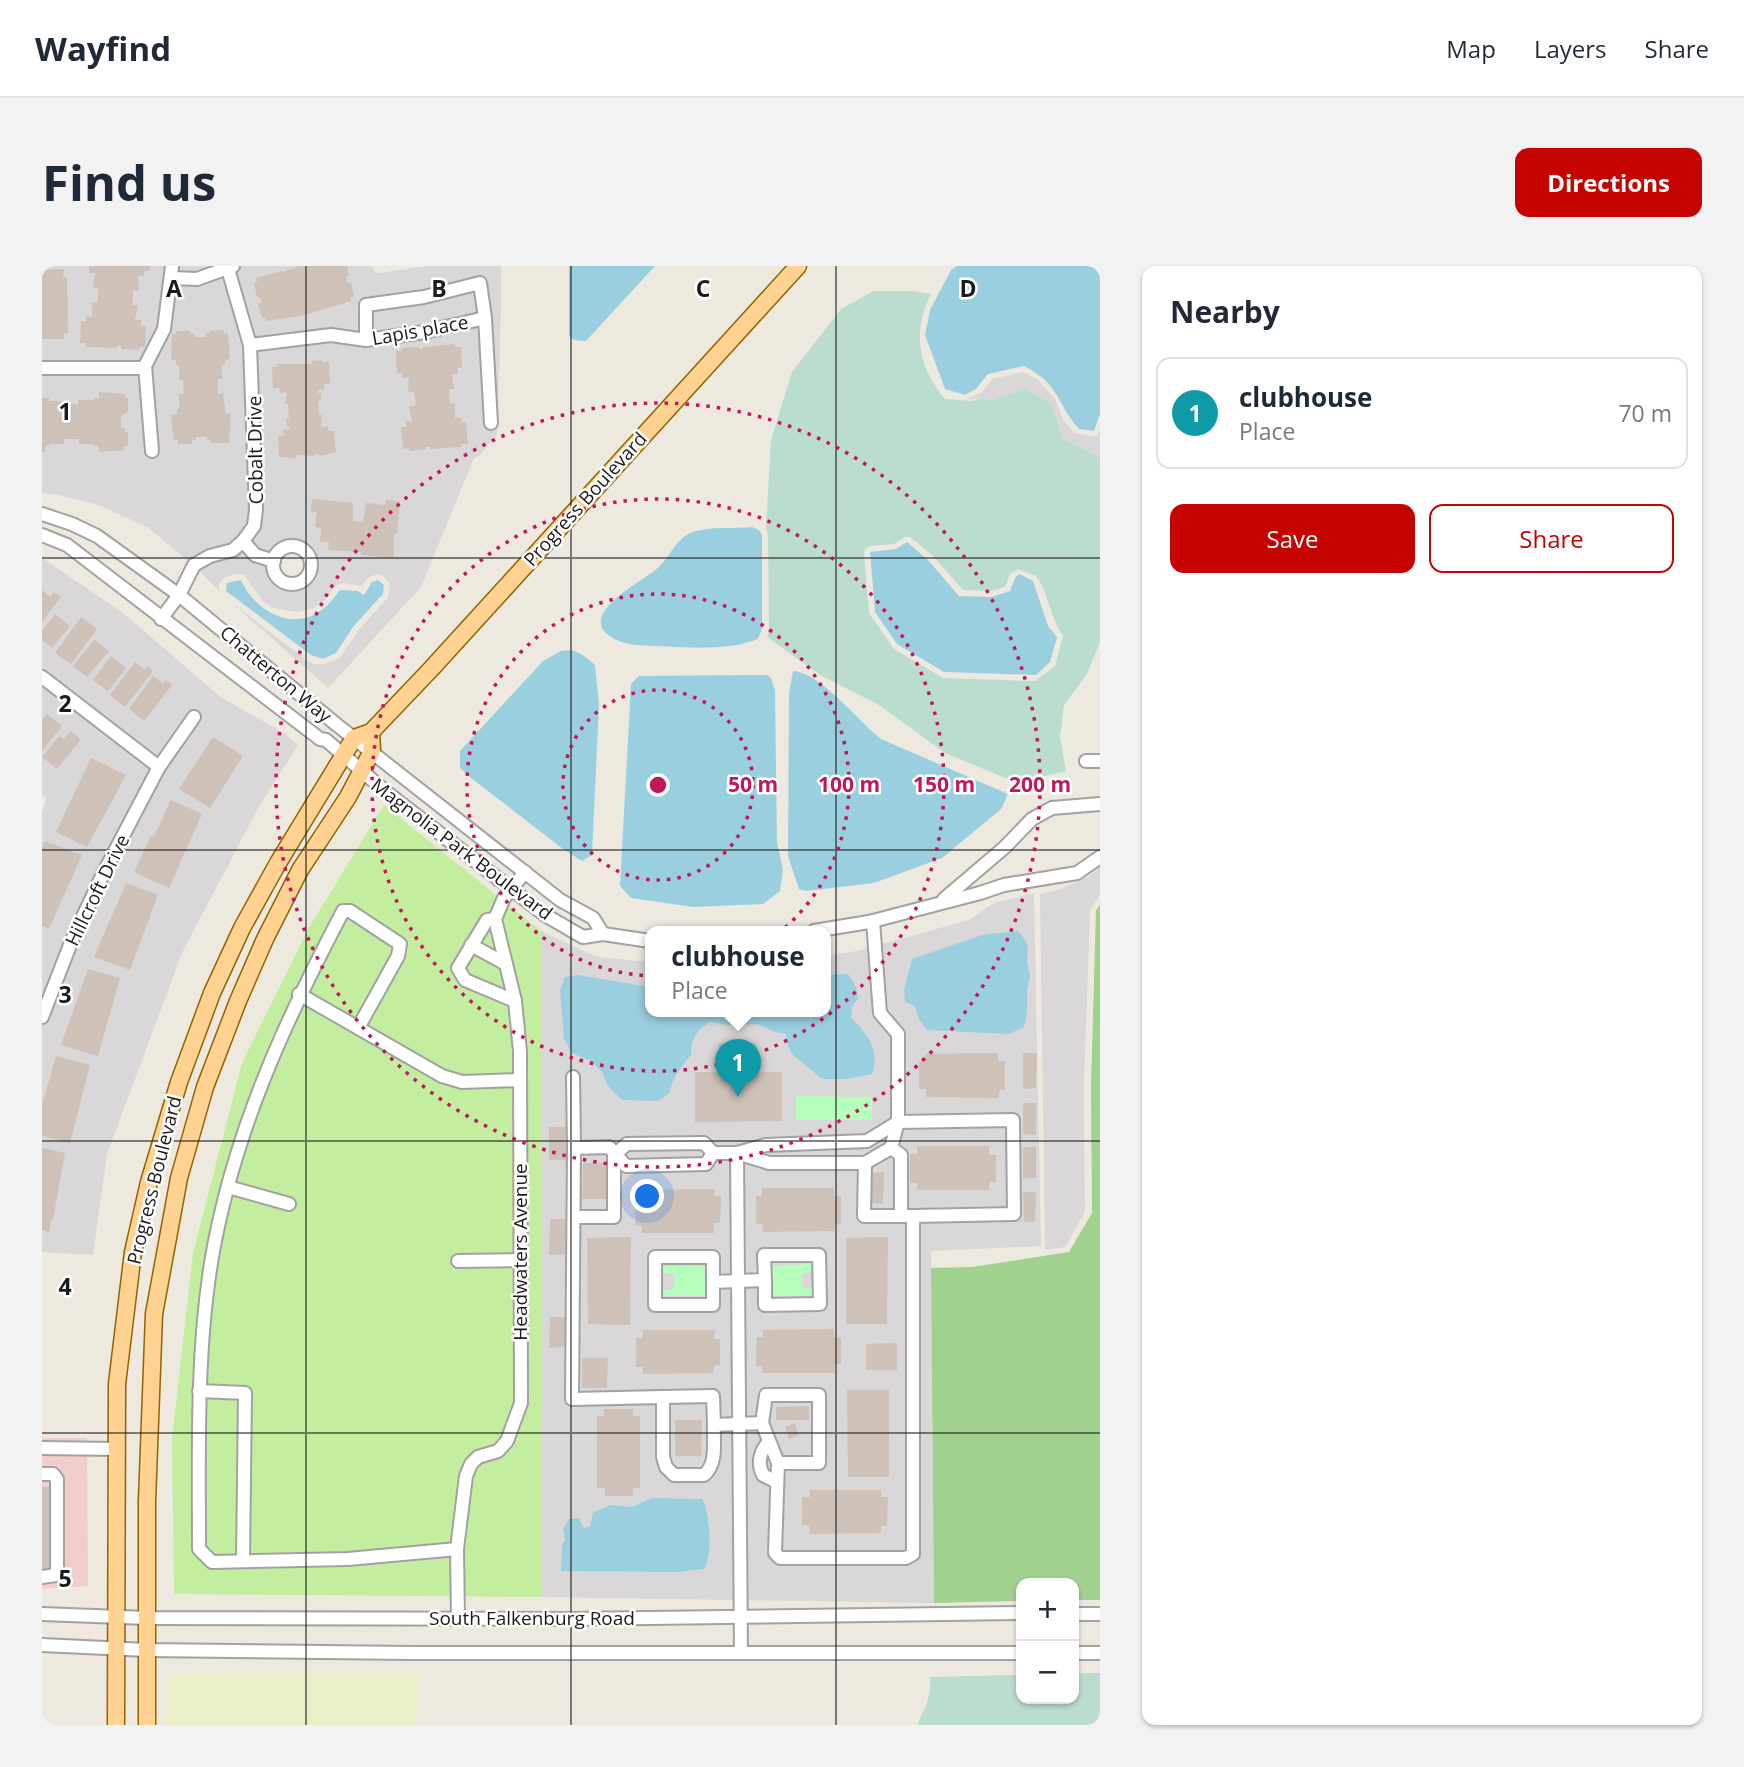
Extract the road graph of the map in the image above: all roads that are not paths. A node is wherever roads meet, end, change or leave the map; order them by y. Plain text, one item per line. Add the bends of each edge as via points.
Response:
1 (799, 266) edge
2 (230, 267) edge
3 (171, 272) edge
4 (485, 318) junction
5 (366, 340) junction
6 (250, 345) junction
7 (145, 366) junction
8 (42, 368) edge
9 (491, 423) dead end
10 (152, 451) dead end
11 (42, 514) edge
12 (42, 535) edge
13 (243, 541) junction
14 (274, 561) dead end
15 (180, 595) junction
16 (161, 619) junction
17 (42, 677) edge
18 (194, 717) dead end
19 (371, 732) junction
20 (354, 738) junction
21 (372, 751) junction
22 (344, 756) junction
23 (1086, 761) dead end
24 (1100, 761) edge
25 (159, 767) junction
26 (361, 772) junction
27 (1100, 804) edge
28 (1100, 857) edge
29 (525, 872) junction
30 (510, 890) junction
31 (941, 902) junction
32 (495, 919) junction
33 (873, 921) junction
34 (831, 928) edge
35 (603, 934) junction
36 (645, 940) edge
37 (471, 945) junction
38 (506, 964) junction
39 (299, 995) junction
40 (515, 1001) junction
41 (42, 1017) edge
42 (358, 1028) junction
43 (573, 1077) dead end
44 (520, 1080) junction
45 (898, 1122) junction
46 (574, 1148) junction
47 (891, 1148) junction
48 (713, 1153) junction
49 (737, 1153) junction
50 (614, 1155) junction
51 (864, 1163) junction
52 (228, 1187) junction
53 (289, 1204) dead end
54 (907, 1216) junction
55 (575, 1217) junction
56 (520, 1260) junction
57 (458, 1261) dead end
58 (765, 1280) junction
59 (738, 1281) junction
60 (713, 1282) junction
61 (199, 1391) junction
62 (663, 1397) junction
63 (740, 1423) junction
64 (762, 1423) junction
65 (713, 1425) junction
66 (769, 1442) junction
67 (42, 1448) edge
68 (116, 1449) junction
69 (778, 1463) junction
70 (42, 1474) edge
71 (777, 1482) junction
72 (457, 1549) junction
73 (243, 1561) junction
74 (42, 1577) edge
75 (42, 1614) edge
76 (1016, 1614) edge
77 (1079, 1614) edge
78 (1100, 1614) edge
79 (117, 1616) junction
80 (740, 1616) junction
81 (147, 1618) junction
82 (458, 1619) junction
83 (42, 1645) edge
84 (117, 1648) junction
85 (147, 1650) junction
86 (741, 1652) junction
87 (1016, 1653) edge
88 (1079, 1653) edge
89 (1100, 1653) edge
90 (116, 1725) edge
91 (147, 1725) edge

1 - 19 main road, Progress Boulevard
2 - 3 street via 197,279
2 - 6 street, Cobalt Drive
3 - 7 street via 164,329
4 - 5 street, Lapis place
4 - 5 street via 480,283 424,298 366,305
4 - 9 street, Lapis place
5 - 6 street, Lapis place via 331,335
6 - 13 street, Cobalt Drive via 256,510 254,526
7 - 8 street
7 - 10 street
11 - 15 street, Chatterton Way via 97,536
12 - 16 street, Chatterton Way via 67,545
13 - 14 street via 255,555
13 - 15 street via 233,550 194,565
15 - 16 street
15 - 20 street, Chatterton Way
16 - 22 street, Chatterton Way
17 - 25 street
18 - 25 street, Hillcroft Drive
19 - 20 main road, Progress Boulevard
19 - 21 main road
20 - 21 street, Chatterton Way
20 - 22 main road, Progress Boulevard
21 - 26 main road, Progress Boulevard
21 - 29 street, Magnolia Park Boulevard
22 - 26 street, Magnolia Park Boulevard
22 - 68 main road, Progress Boulevard via 242,928 179,1082 132,1252 117,1384
23 - 24 street
25 - 41 street, Hillcroft Drive via 72,940
26 - 30 street, Magnolia Park Boulevard
26 - 81 main road, Progress Boulevard via 300,870 265,939 205,1087 179,1178 154,1314
27 - 31 street via 1052,808 1032,818
28 - 31 street via 1077,873 1004,884
29 - 30 street
29 - 35 street, Magnolia Park Boulevard via 560,900 593,918
30 - 32 street
30 - 35 street, Magnolia Park Boulevard via 583,937
31 - 33 street
32 - 37 street via 487,920
32 - 38 street, Headwaters Avenue
33 - 34 street
33 - 45 street via 880,1013 898,1034
35 - 36 street, Magnolia Park Boulevard
37 - 38 street
37 - 40 street via 458,968 465,980
38 - 40 street, Headwaters Avenue
39 - 42 street
39 - 42 street via 343,911 350,911 400,944 398,956
39 - 52 street via 259,1086
40 - 44 street, Headwaters Avenue
42 - 44 street via 452,1079
43 - 46 street
44 - 56 street, Headwaters Avenue
45 - 47 street
45 - 49 street via 867,1141 766,1145
45 - 54 street via 1013,1120 1014,1214
46 - 50 street via 609,1147
46 - 55 street
47 - 51 street
47 - 54 street via 901,1154
48 - 49 street
48 - 50 street via 704,1143 628,1144
48 - 50 street via 706,1164 626,1166
49 - 51 street via 769,1163
49 - 59 street
50 - 55 street via 614,1217
51 - 54 street via 864,1216
52 - 53 street
52 - 61 street via 211,1261
54 - 71 street via 914,1554 906,1558 780,1558 775,1553
55 - 62 street via 572,1399
56 - 57 street
56 - 72 street, Headwaters Avenue via 521,1403 507,1441 498,1451 471,1464
58 - 58 street via 765,1305 820,1304 819,1255 764,1255
58 - 59 street
59 - 60 street
59 - 63 street
60 - 60 street via 713,1305 655,1305 655,1257 713,1257
61 - 73 street via 199,1549 212,1562
61 - 73 street via 245,1393
62 - 65 street via 713,1396
62 - 65 street via 663,1457 674,1475 704,1475 710,1469
63 - 64 street
63 - 65 street
63 - 80 street
64 - 66 street
64 - 69 street via 766,1395 819,1395 819,1462
66 - 69 street
66 - 71 street via 760,1456 760,1467 763,1475
67 - 68 street
68 - 79 main road, Progress Boulevard
69 - 71 street
70 - 74 street via 56,1475 57,1569 52,1577
72 - 73 street via 348,1559
72 - 82 street, Headwaters Avenue
75 - 79 street, South Falkenburg Road
76 - 80 street, South Falkenburg Road
77 - 78 street
79 - 81 street, South Falkenburg Road
79 - 84 main road, Progress Boulevard
80 - 82 street, South Falkenburg Road
80 - 86 street
81 - 82 street, South Falkenburg Road
81 - 85 main road, Progress Boulevard
83 - 84 street, South Falkenburg Road
84 - 85 street, South Falkenburg Road
84 - 90 main road, Progress Boulevard
85 - 86 street, South Falkenburg Road
85 - 91 main road, Progress Boulevard
86 - 87 street, South Falkenburg Road
88 - 89 street

